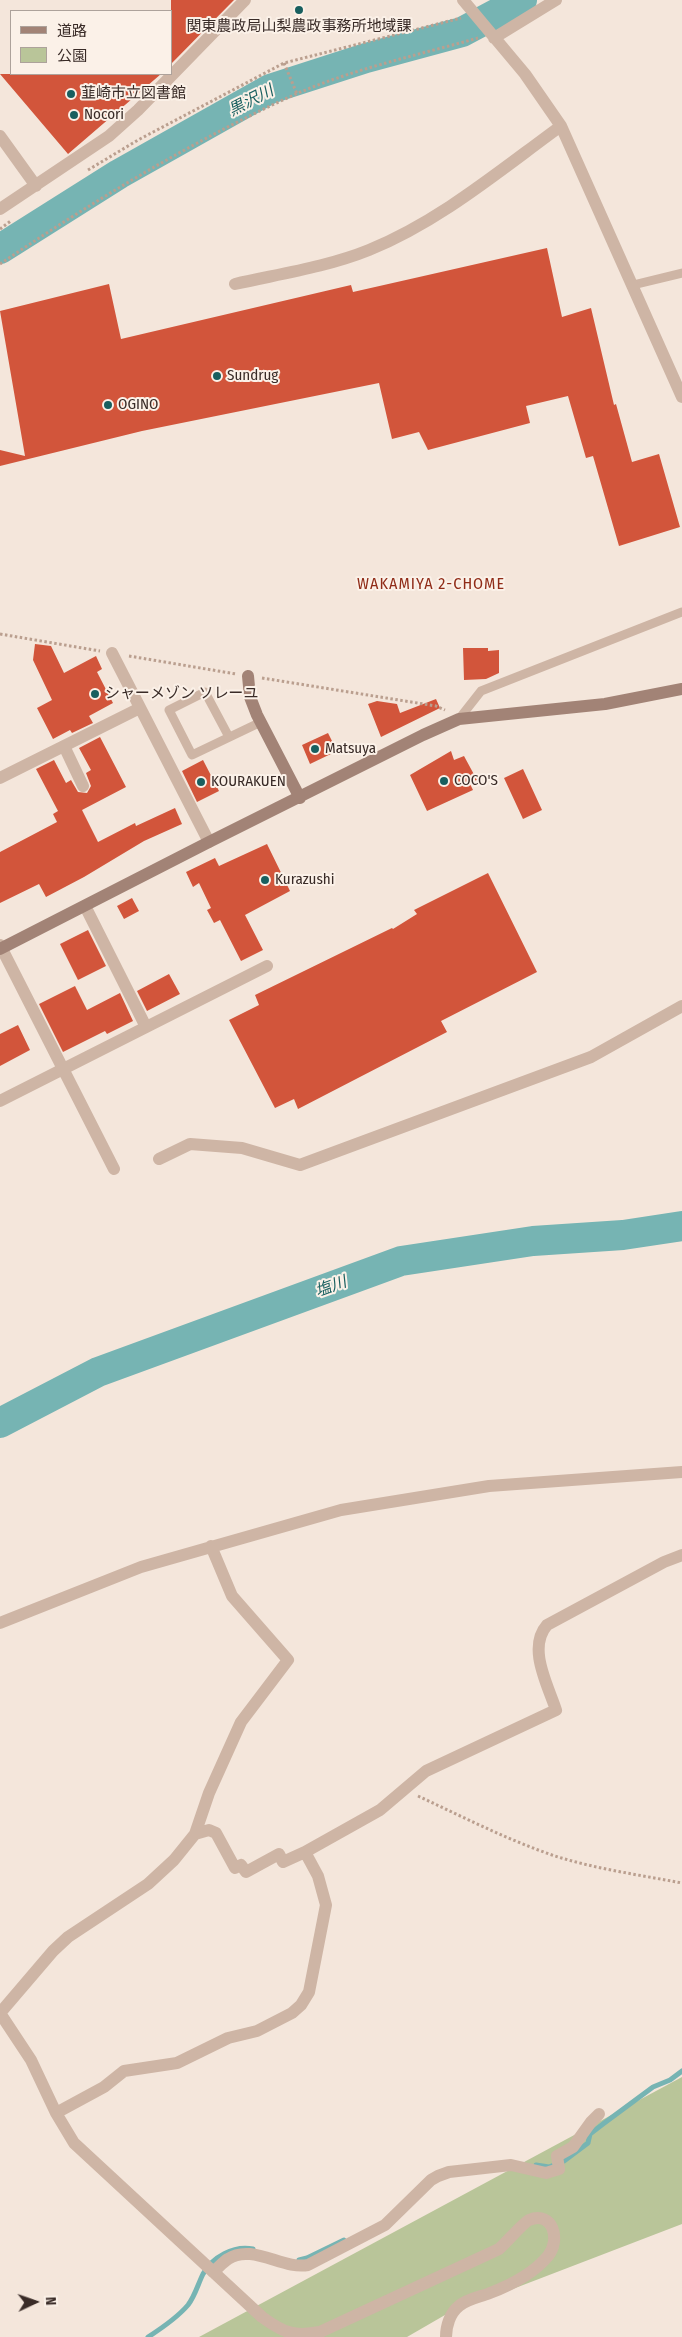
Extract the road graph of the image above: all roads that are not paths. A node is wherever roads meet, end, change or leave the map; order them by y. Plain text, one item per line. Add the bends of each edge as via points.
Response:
1 (245, 0) edge
2 (463, 0) edge
3 (556, 0) edge
4 (492, 36) junction
5 (561, 126) junction
6 (2, 144) edge
7 (36, 186) junction
8 (0, 209) edge
9 (682, 273) edge
10 (235, 284) dead end
11 (633, 286) junction
12 (682, 397) edge
13 (682, 612) edge
14 (112, 653) road end
15 (248, 676) road end
16 (682, 689) edge
17 (140, 708) junction
18 (459, 719) junction
19 (261, 722) junction
20 (229, 738) junction
21 (64, 746) junction
22 (0, 778) edge
23 (83, 786) dead end
24 (300, 798) junction
25 (209, 842) junction
26 (85, 906) junction
27 (1, 947) edge
28 (267, 966) dead end
29 (682, 1006) edge
30 (146, 1027) junction
31 (63, 1068) junction
32 (0, 1100) edge
33 (159, 1159) dead end
34 (114, 1169) dead end
35 (682, 1472) edge
36 (211, 1546) junction
37 (682, 1555) edge
38 (0, 1623) edge
39 (195, 1834) junction
40 (305, 1852) junction
41 (0, 2013) edge
42 (56, 2113) junction
43 (599, 2114) dead end
44 (213, 2272) junction
45 (446, 2337) edge

1 - 7 street via 109,136
2 - 4 street
3 - 4 street
4 - 5 street via 525,74
5 - 10 street via 458,203 369,250
5 - 11 street
6 - 7 street
7 - 8 street
9 - 11 lane
11 - 12 street
13 - 18 lane via 481,691
14 - 17 street
15 - 19 street via 250,697
16 - 18 street via 605,704
17 - 21 street
17 - 25 street
18 - 24 street
19 - 20 lane
19 - 24 street
20 - 20 lane via 192,755 169,710 205,692
21 - 22 street
21 - 23 street
24 - 25 street
25 - 26 street
26 - 27 street
26 - 30 street
27 - 31 street
28 - 30 street
29 - 33 street via 591,1057 300,1165 242,1148 190,1144
30 - 31 street
31 - 32 street
31 - 34 street
35 - 36 street via 489,1486 413,1497 341,1510
36 - 38 street via 141,1567
36 - 39 street via 232,1596 288,1660 241,1722 209,1793
37 - 40 street via 541,1631 539,1655 556,1710 426,1771 380,1810
39 - 40 street via 209,1830 216,1833 235,1868 241,1865 246,1872 279,1854 283,1862
39 - 41 street via 174,1860 148,1884 52,1951
40 - 42 street via 318,1876 326,1905 309,1992 301,2005 257,2031 228,2038 177,2063 124,2071 104,2087
41 - 42 street via 31,2060
42 - 44 street via 74,2143
43 - 44 street via 573,2147 557,2156 559,2169 546,2173 511,2165 449,2172 430,2180 385,2225 308,2265 298,2267 240,2254
44 - 45 street via 281,2331 302,2337 320,2332 499,2249 530,2220 545,2220 551,2225 555,2244 542,2264 458,2307 450,2318

